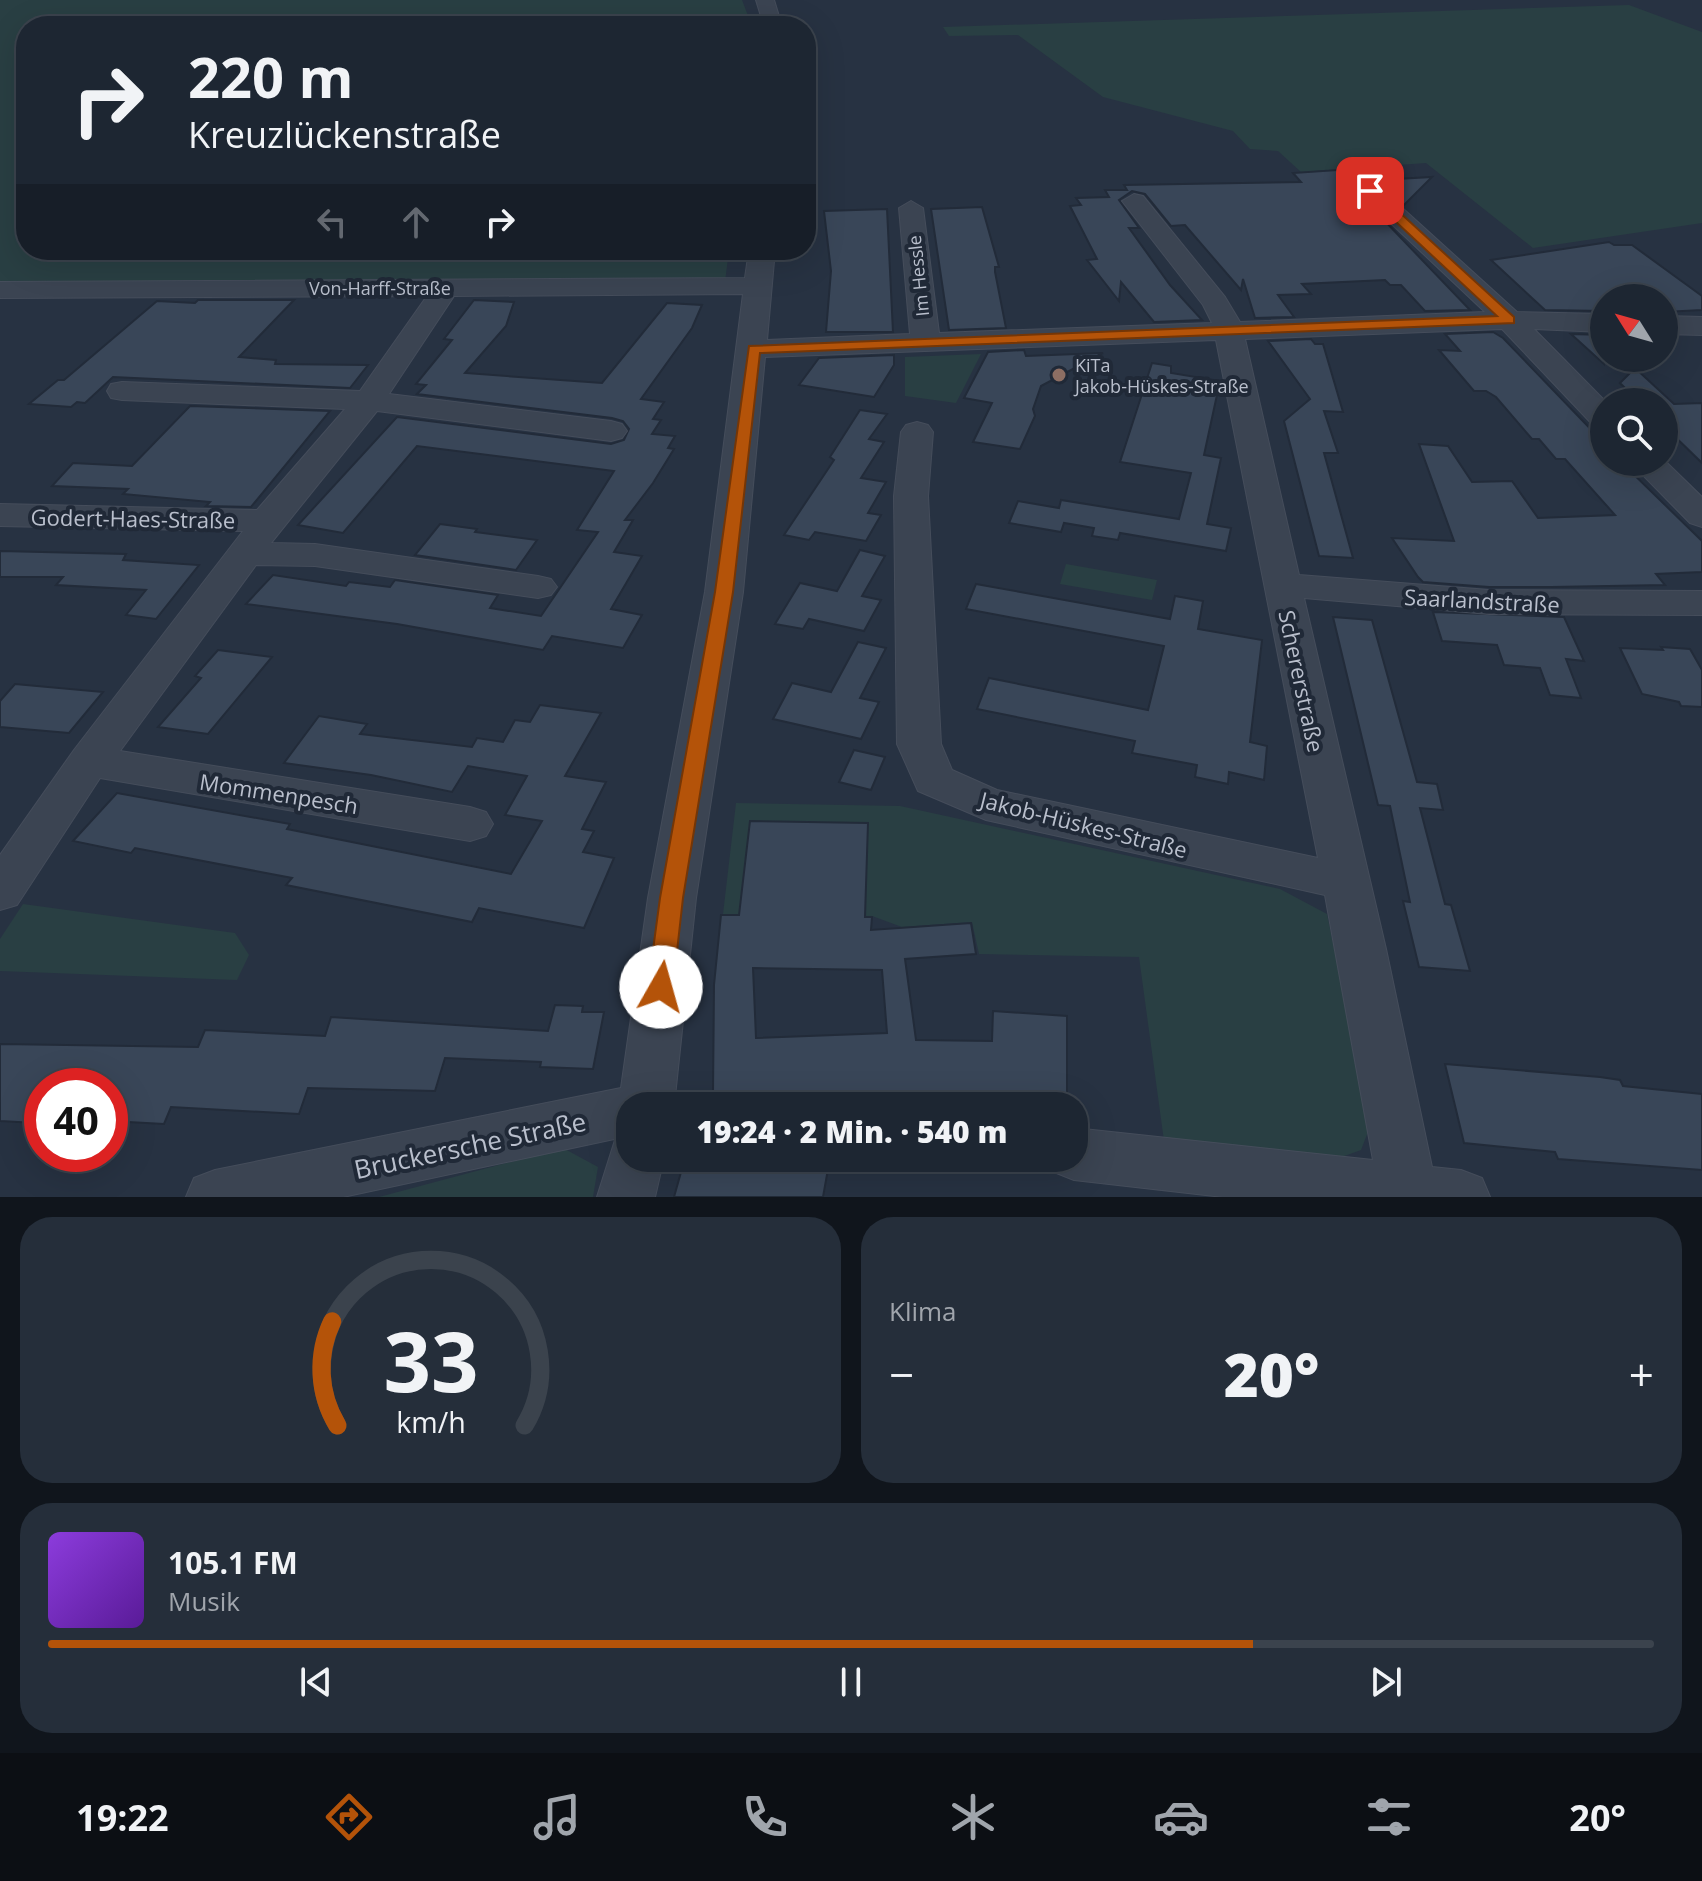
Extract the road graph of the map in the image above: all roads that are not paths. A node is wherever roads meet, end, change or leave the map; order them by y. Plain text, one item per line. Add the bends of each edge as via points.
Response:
1 (1370, 191) dead end
2 (1134, 201) dead end
3 (911, 208) dead end
4 (761, 260) edge
5 (760, 286) junction
6 (446, 288) junction
7 (0, 290) edge
8 (1509, 320) junction
9 (1590, 323) edge
10 (1678, 325) edge
11 (1702, 326) edge
12 (1232, 332) junction
13 (926, 344) junction
14 (754, 349) junction
15 (122, 391) dead end
16 (369, 401) junction
17 (1590, 404) edge
18 (611, 431) dead end
19 (917, 432) dead end
20 (1661, 476) edge
21 (0, 515) edge
22 (1702, 516) edge
23 (267, 521) junction
24 (246, 554) junction
25 (1282, 585) junction
26 (538, 587) dead end
27 (1695, 612) edge
28 (89, 761) junction
29 (470, 824) dead end
30 (1345, 881) junction
31 (0, 892) edge
32 (648, 1092) edge
33 (616, 1114) edge
34 (1088, 1156) edge
35 (632, 1172) edge
36 (1395, 1193) edge
37 (215, 1197) edge
38 (626, 1197) edge

1 - 8 street
2 - 12 street, Schererstraße via 1218,304
3 - 13 street, Im Hessle
4 - 5 street
5 - 6 street, Von-Harff-Straße
5 - 14 street
6 - 7 street, Von-Harff-Straße
6 - 16 street
8 - 9 street
8 - 12 street
8 - 17 street
10 - 11 street
12 - 13 street
12 - 25 street, Schererstraße
13 - 14 street
14 - 32 street via 724,592 672,898
15 - 16 street
16 - 18 street
16 - 23 street
19 - 30 street, Jakob-Hüskes-Straße via 911,496 919,744 934,780 986,804
20 - 22 street
21 - 23 street, Godert-Haes-Straße
23 - 24 street
24 - 26 street via 315,555
24 - 28 street
25 - 27 street, Saarlandstraße
25 - 30 street, Schererstraße
28 - 29 street, Mommenpesch
28 - 31 street
30 - 36 street, Schererstraße
33 - 37 street, Bruckersche Straße
34 - 36 street
35 - 38 street

